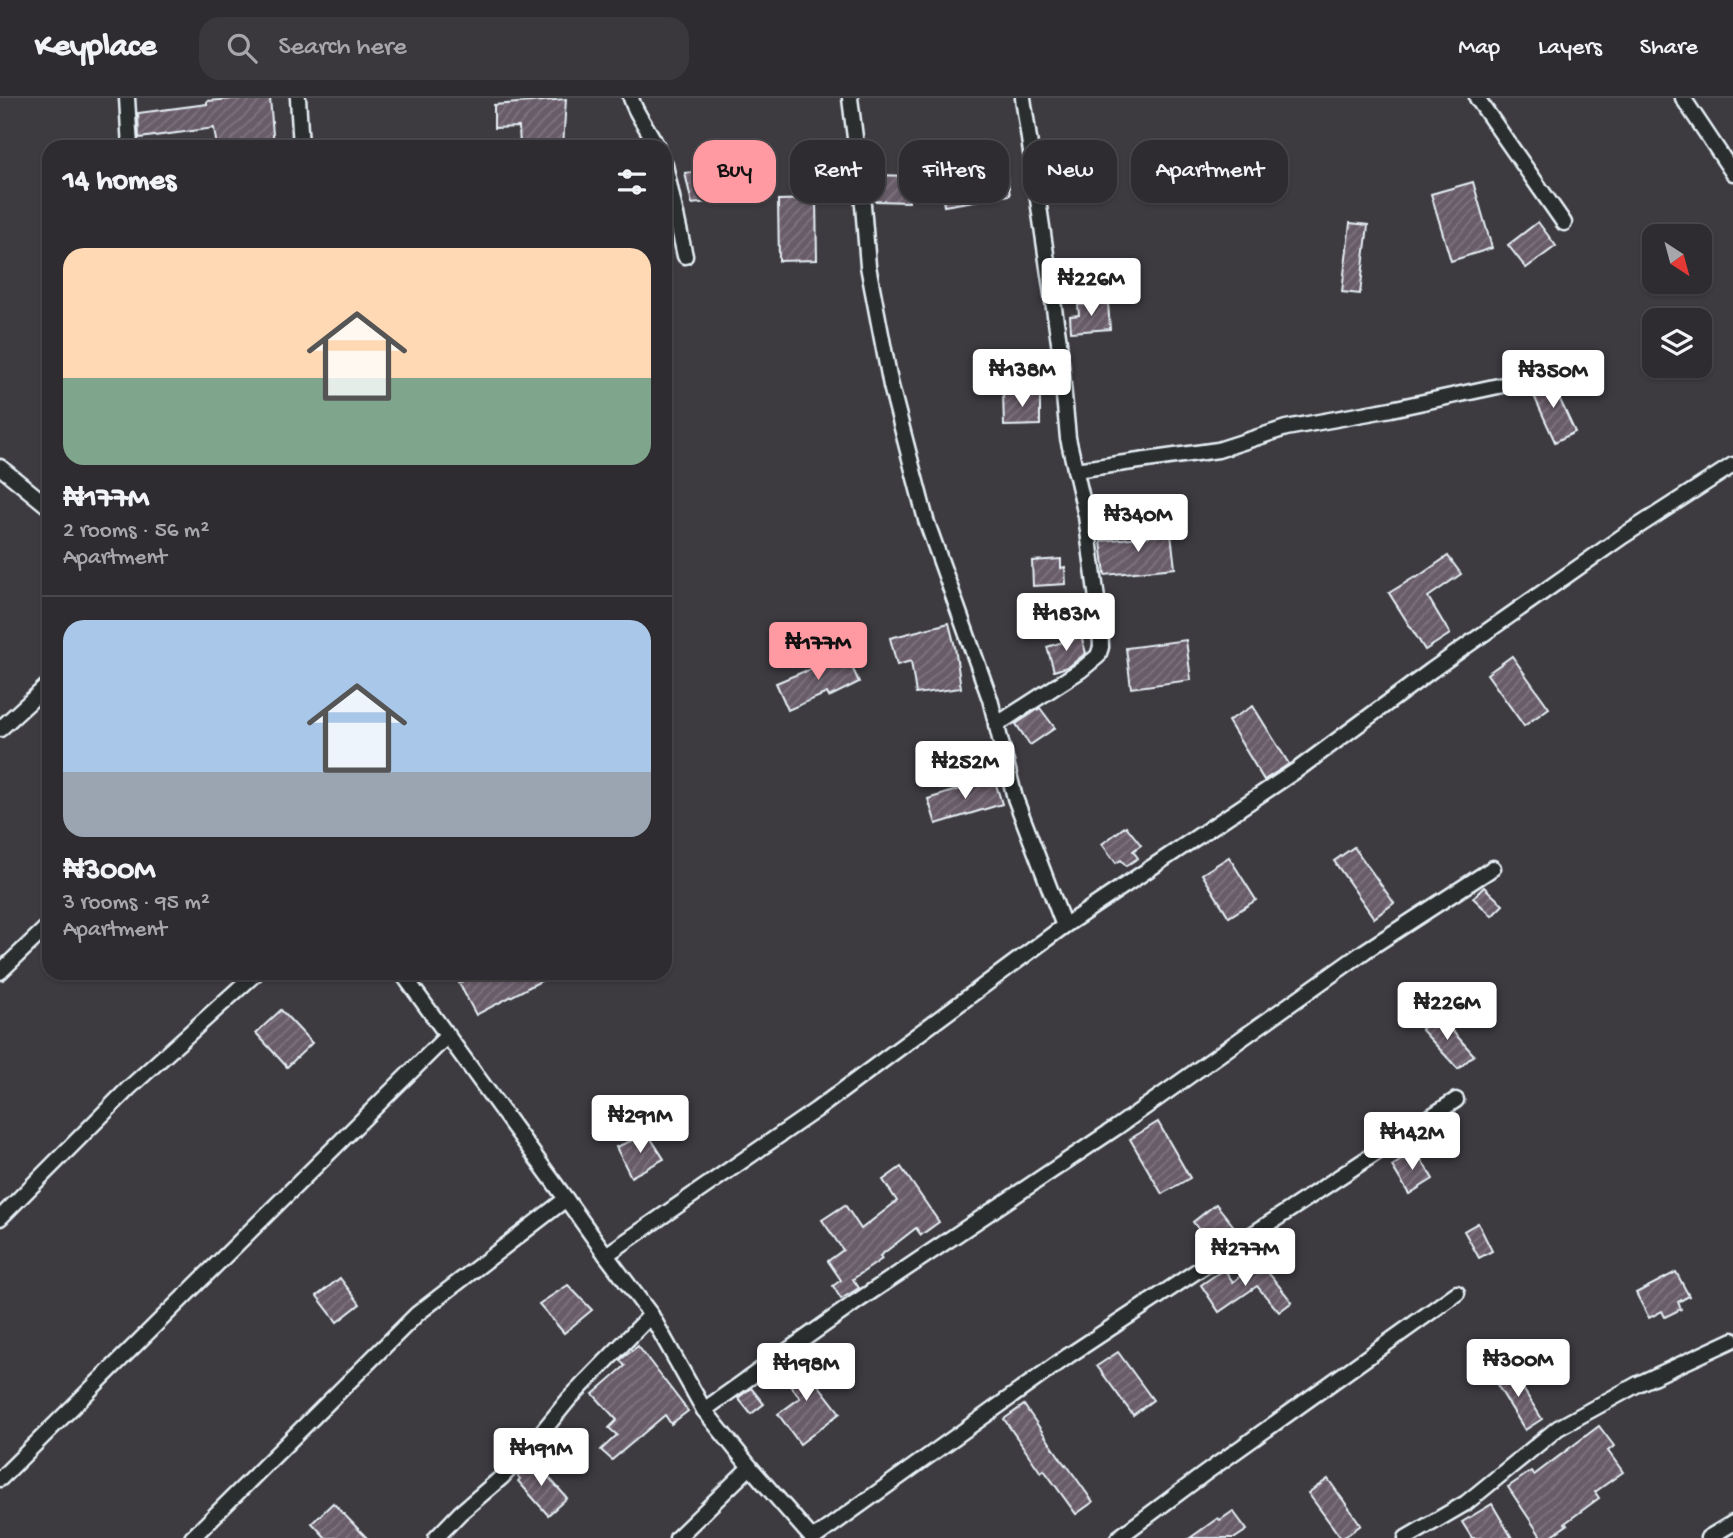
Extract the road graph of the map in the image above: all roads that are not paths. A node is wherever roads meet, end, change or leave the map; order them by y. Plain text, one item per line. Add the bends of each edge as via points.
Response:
1 (127, 98) edge
2 (298, 98) edge
3 (631, 98) edge
4 (850, 98) edge
5 (1023, 98) edge
6 (1477, 98) edge
7 (1683, 98) edge
8 (130, 140) edge
9 (301, 140) edge
10 (654, 140) edge
11 (1733, 173) edge
12 (672, 197) edge
13 (1564, 223) dead end
14 (685, 256) dead end
15 (1503, 385) dead end
16 (1733, 465) edge
17 (1075, 470) junction
18 (2, 472) edge
19 (42, 502) edge
20 (42, 690) edge
21 (996, 725) junction
22 (0, 729) edge
23 (1493, 868) dead end
24 (1063, 926) junction
25 (42, 932) edge
26 (0, 972) edge
27 (248, 980) edge
28 (407, 980) edge
29 (448, 1035) junction
30 (1456, 1100) dead end
31 (566, 1199) junction
32 (0, 1218) edge
33 (606, 1255) junction
34 (1457, 1293) dead end
35 (650, 1315) junction
36 (1733, 1340) edge
37 (704, 1410) junction
38 (750, 1467) junction
39 (0, 1479) edge
40 (1733, 1523) edge
41 (192, 1538) edge
42 (436, 1538) edge
43 (677, 1538) edge
44 (813, 1538) edge
45 (1118, 1538) edge
46 (1406, 1538) edge
47 (1708, 1538) edge

1 - 8 street
2 - 9 street
3 - 10 street
4 - 21 street via 868,266 891,386 926,520
5 - 17 street
6 - 13 street
7 - 11 street
12 - 14 street
15 - 17 street via 1286,428 1218,450
16 - 24 street via 1623,536 1297,770
17 - 21 street via 1086,516 1101,647 1098,656 1081,670
18 - 19 street
20 - 22 street
21 - 24 street via 1015,798
23 - 37 street via 1365,951
24 - 33 street via 816,1110
25 - 26 street
27 - 32 street via 129,1088
28 - 29 street
29 - 31 street
29 - 39 street
30 - 44 street via 1068,1356
31 - 33 street
31 - 41 street via 417,1314
33 - 35 street
34 - 45 street
35 - 37 street
35 - 42 street via 502,1477
36 - 46 street via 1558,1428 1466,1503
37 - 38 street
38 - 43 street
38 - 44 street
40 - 47 street

